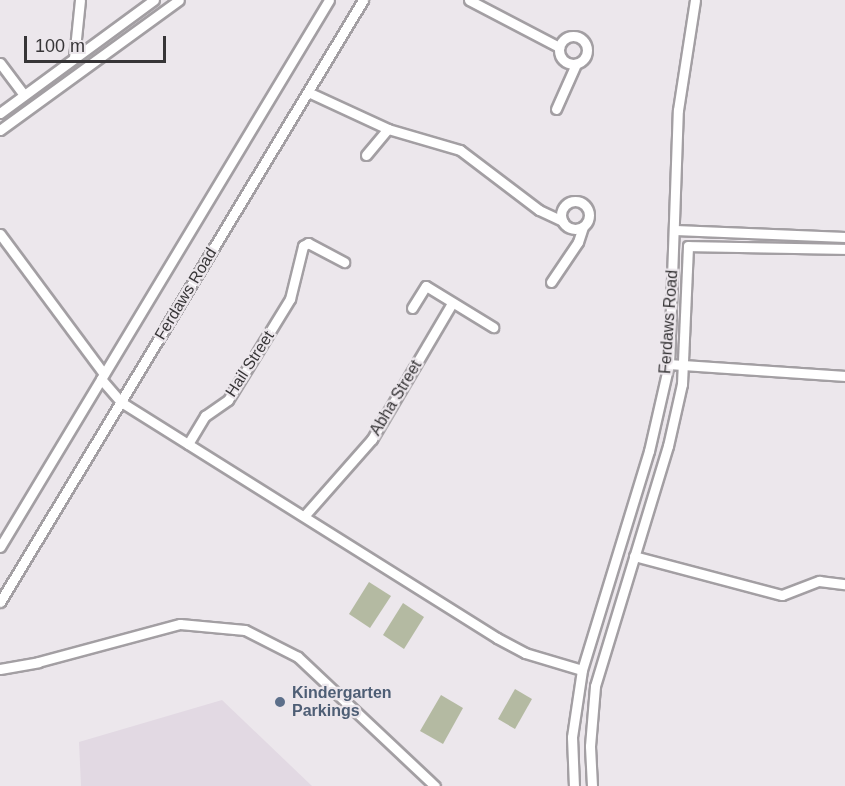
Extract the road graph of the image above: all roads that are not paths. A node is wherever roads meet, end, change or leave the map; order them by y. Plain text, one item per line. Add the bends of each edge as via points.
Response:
1 (80, 0) edge
2 (154, 0) edge
3 (363, 0) edge
4 (469, 0) edge
5 (695, 0) edge
6 (174, 1) edge
7 (326, 2) edge
8 (560, 47) junction
9 (74, 58) junction
10 (0, 63) edge
11 (576, 64) junction
12 (308, 92) junction
13 (24, 95) junction
14 (556, 109) dead end
15 (0, 113) edge
16 (388, 129) junction
17 (0, 130) edge
18 (366, 155) dead end
19 (563, 221) junction
20 (583, 227) junction
21 (675, 230) junction
22 (0, 234) edge
23 (845, 237) edge
24 (845, 249) edge
25 (344, 262) dead end
26 (551, 282) dead end
27 (452, 303) junction
28 (412, 308) dead end
29 (493, 327) dead end
30 (669, 364) junction
31 (685, 365) junction
32 (845, 376) edge
33 (102, 377) junction
34 (121, 402) junction
35 (188, 444) junction
36 (305, 514) junction
37 (0, 547) edge
38 (634, 556) junction
39 (845, 584) edge
40 (0, 602) edge
41 (5, 667) edge
42 (582, 670) junction
43 (0, 675) edge
44 (435, 786) edge
45 (574, 786) edge
46 (592, 786) edge

1 - 9 street
2 - 9 street
3 - 12 street, Ferdaws Road
4 - 8 street
5 - 21 street, Ferdaws Road via 678,110
6 - 17 street
7 - 33 street
8 - 11 street via 563,60
8 - 11 street via 573,36 584,42 586,56
9 - 13 street
10 - 13 street
11 - 14 street
12 - 16 street
12 - 34 street, Ferdaws Road
13 - 15 street
16 - 18 street
16 - 19 street via 460,150 539,210
19 - 20 street via 570,228
19 - 20 street via 564,206 581,201 590,212
20 - 26 street via 578,242
21 - 23 street
21 - 30 street, Ferdaws Road
22 - 33 street
24 - 31 street via 690,244
25 - 35 street, Hail Street via 308,243 300,253 299,273 290,299 228,400 206,416
27 - 28 street via 426,286
27 - 29 street
27 - 36 street, Abha Street via 372,439
30 - 31 street
30 - 42 street, Ferdaws Road via 649,452
31 - 32 street
31 - 38 street via 668,446
33 - 34 street
33 - 37 street
34 - 35 street
34 - 40 street, Ferdaws Road
35 - 36 street
36 - 42 street via 497,638 525,652
38 - 39 street via 782,596 819,581
38 - 46 street via 595,686 590,746
41 - 43 street
41 - 44 street via 180,624 245,630 298,657
42 - 45 street, Ferdaws Road via 572,737

